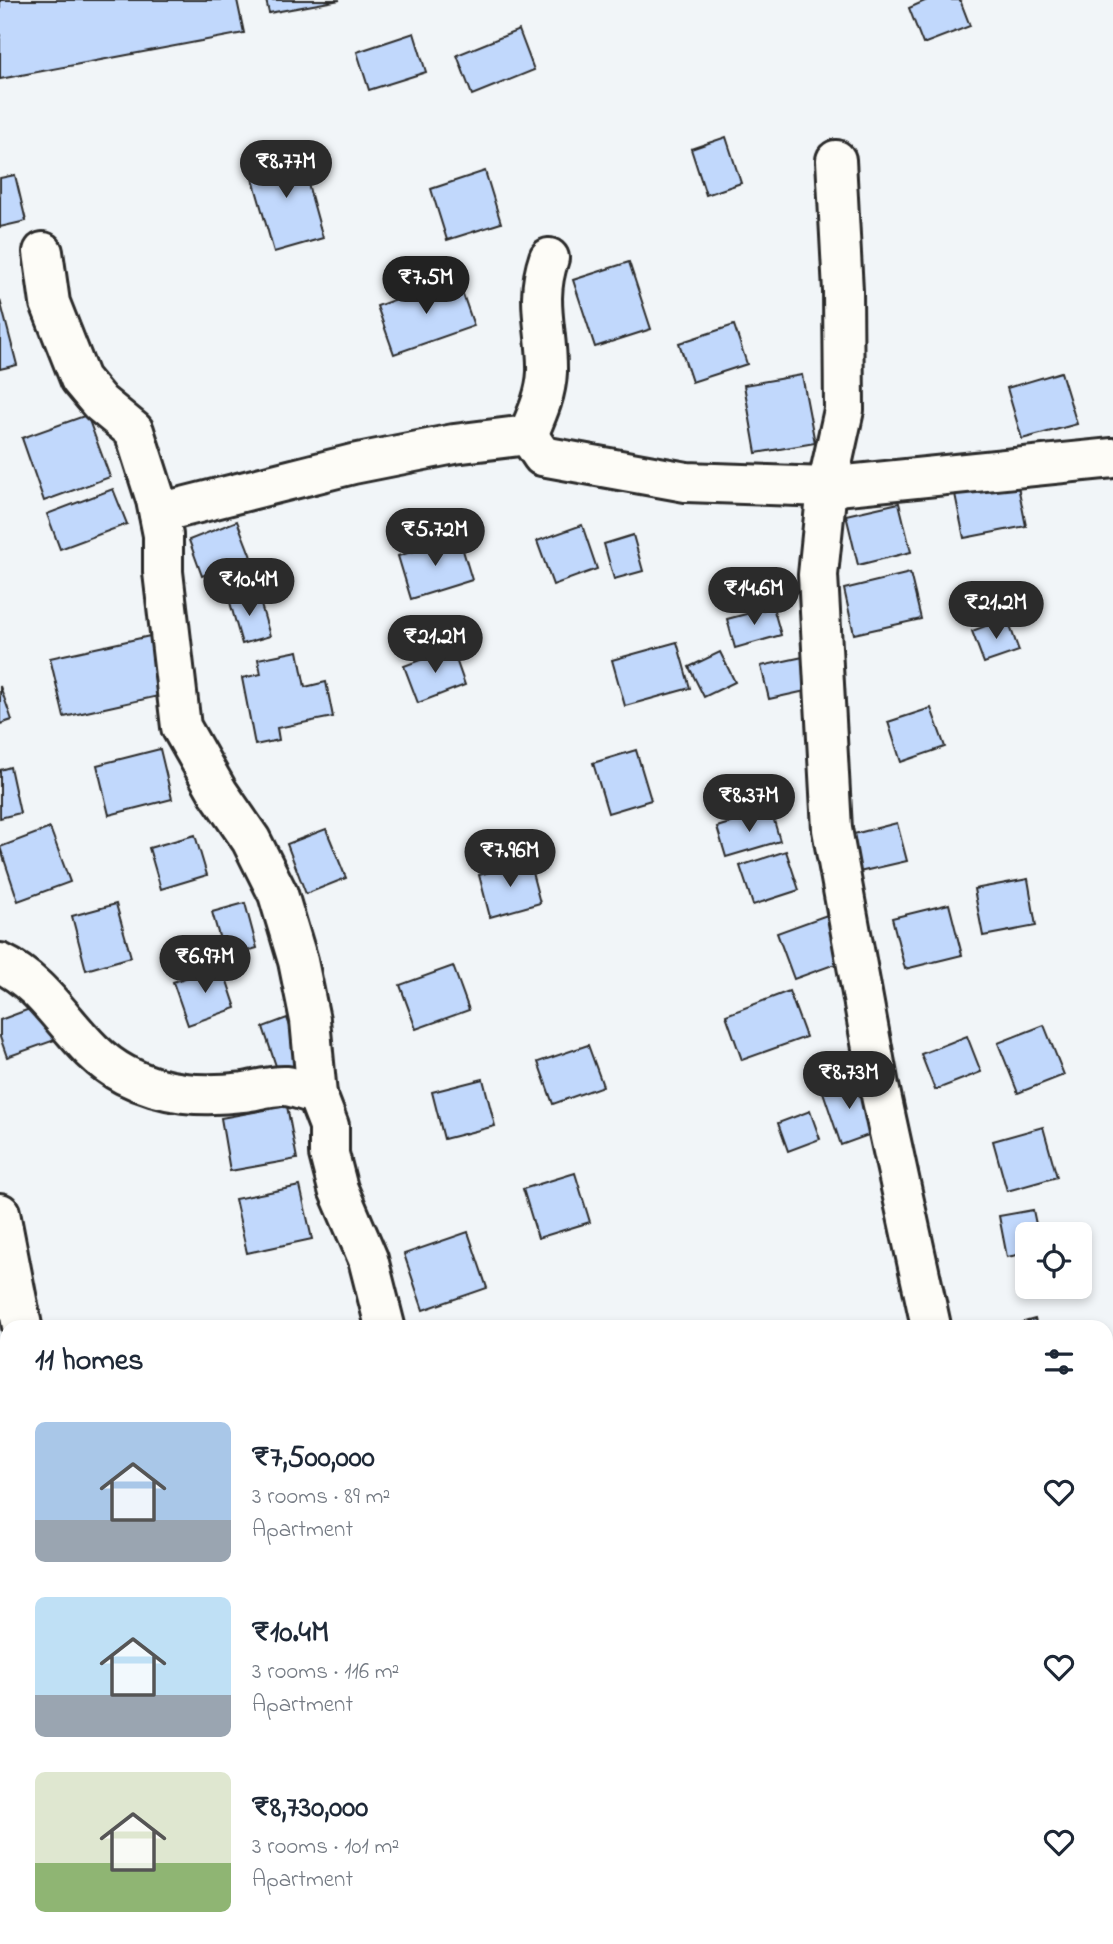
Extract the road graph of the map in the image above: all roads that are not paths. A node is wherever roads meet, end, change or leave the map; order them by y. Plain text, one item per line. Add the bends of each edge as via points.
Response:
1 (836, 160) dead end
2 (43, 252) dead end
3 (549, 258) dead end
4 (528, 435) junction
5 (1113, 458) edge
6 (827, 487) junction
7 (159, 513) junction
8 (0, 963) edge
9 (317, 1095) junction
10 (0, 1215) edge
11 (21, 1320) edge
12 (383, 1320) edge
13 (930, 1320) edge

1 - 6 street via 844,410
2 - 7 street via 50,303 68,355 100,403 134,432
3 - 4 street via 540,282 547,372 542,401
4 - 6 street via 542,456 673,480
4 - 7 street via 353,464
5 - 6 street
6 - 13 street via 818,575 832,829 879,1086
7 - 9 street via 181,727 251,840 278,894 298,961
8 - 9 street via 22,973 92,1053 125,1075 166,1092 196,1096 285,1086
9 - 12 street via 329,1126 329,1154 338,1189 368,1259
10 - 11 street

